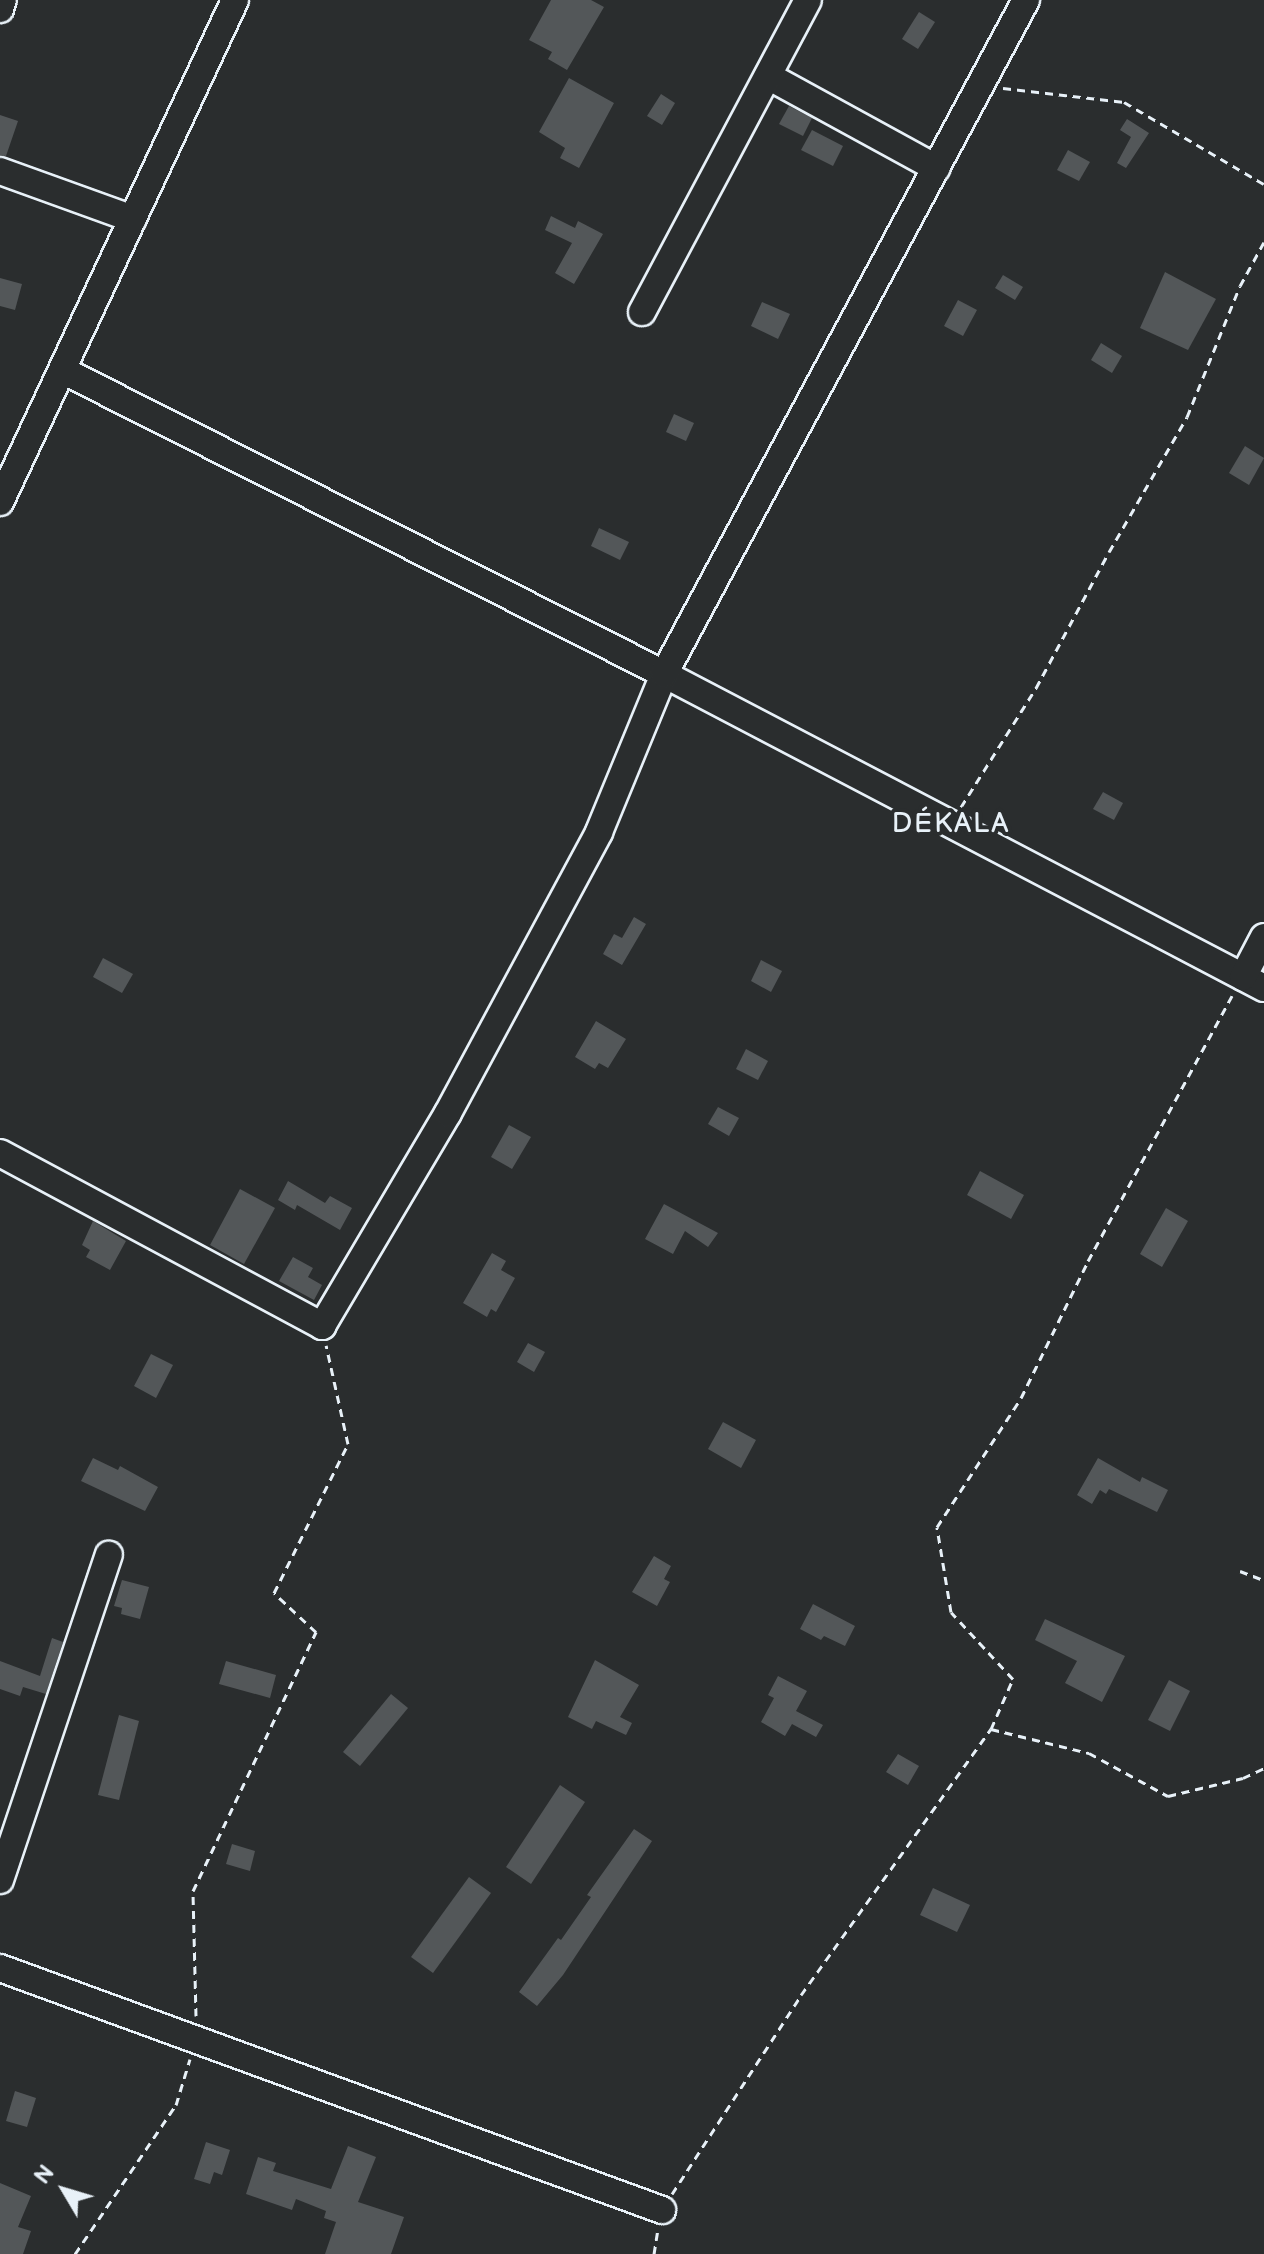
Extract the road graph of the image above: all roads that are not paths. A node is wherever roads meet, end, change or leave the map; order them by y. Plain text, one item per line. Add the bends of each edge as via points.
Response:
1 (3, 0) edge
2 (235, 0) edge
3 (808, 0) edge
4 (1026, 0) edge
5 (0, 9) edge
6 (768, 76) junction
7 (936, 168) junction
8 (0, 171) edge
9 (133, 219) junction
10 (642, 312) dead end
11 (62, 370) junction
12 (2, 494) edge
13 (664, 674) junction
14 (1264, 937) edge
15 (1253, 982) edge
16 (0, 1153) edge
17 (109, 1555) dead end
18 (0, 1880) edge
19 (0, 1968) edge
20 (662, 2210) road end

1 - 5 street
2 - 9 street
3 - 6 street
4 - 7 street
6 - 7 street
6 - 10 street
7 - 13 street
8 - 9 street
9 - 11 street
11 - 12 street
11 - 13 street
13 - 15 street
13 - 16 street via 599,832 448,1113 322,1326
14 - 15 street
17 - 18 street
19 - 20 street

